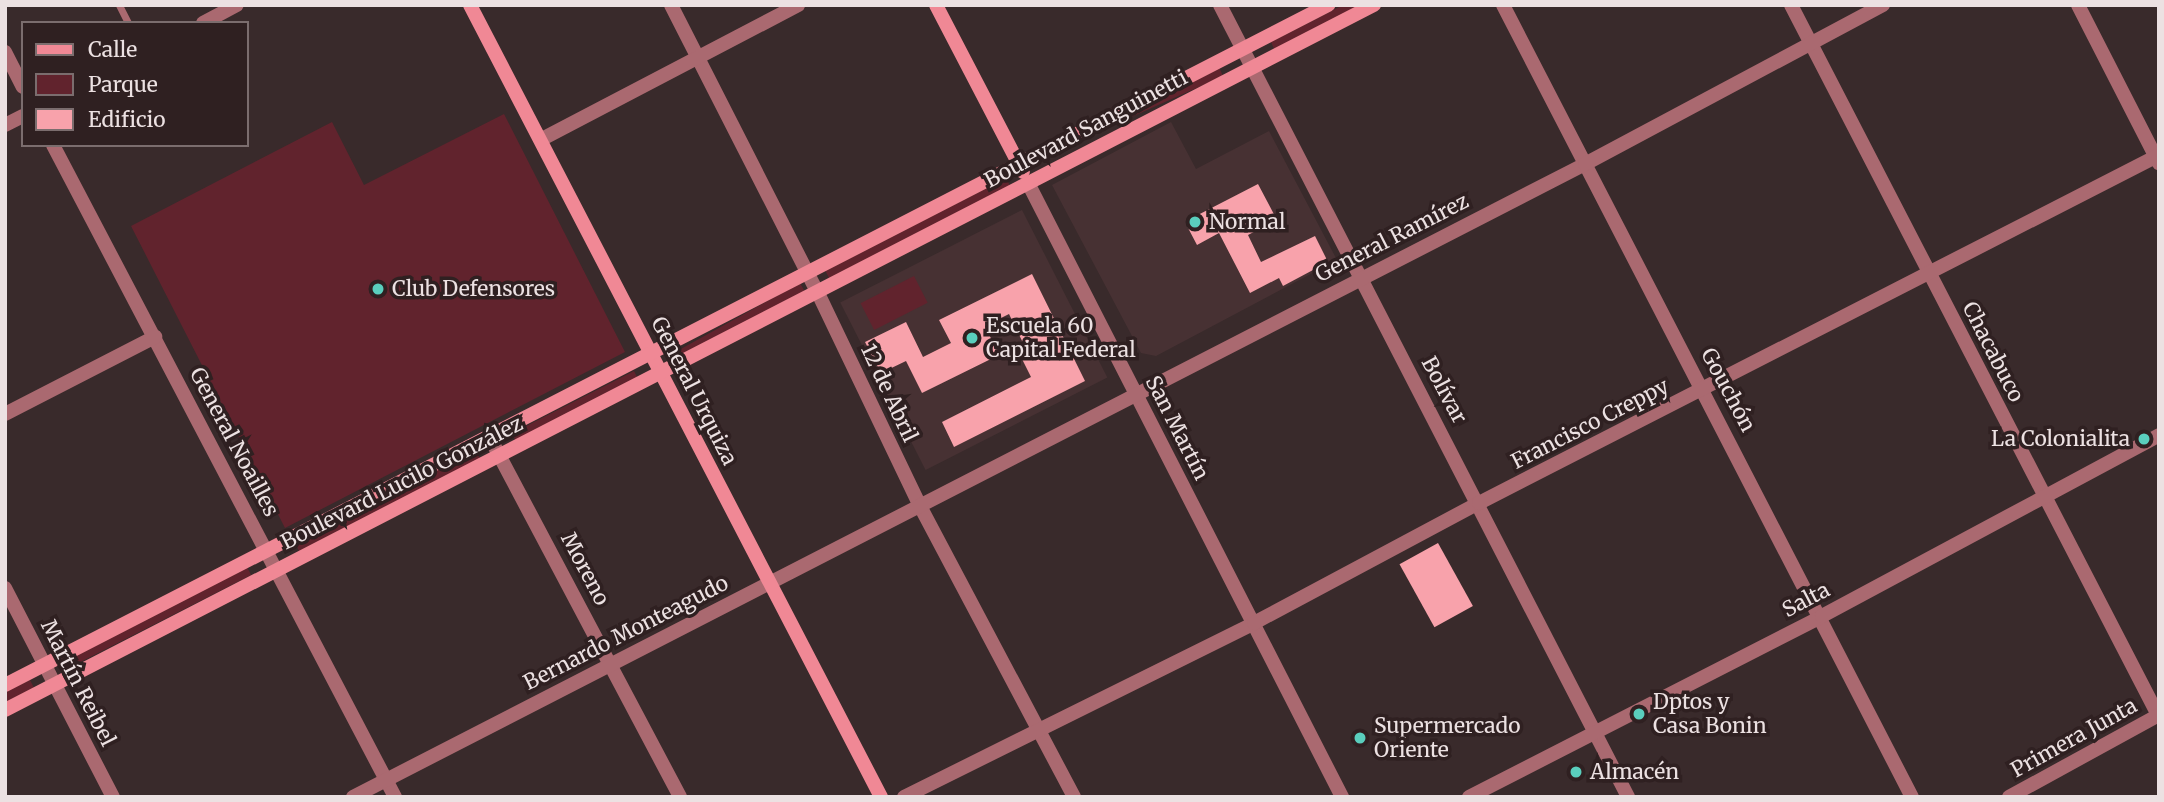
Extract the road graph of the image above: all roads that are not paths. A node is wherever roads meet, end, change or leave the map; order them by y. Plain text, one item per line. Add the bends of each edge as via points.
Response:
1 (119, 5) edge
2 (237, 5) edge
3 (470, 5) edge
4 (671, 5) edge
5 (798, 5) edge
6 (936, 5) edge
7 (1220, 5) edge
8 (1328, 5) edge
9 (1374, 5) edge
10 (1503, 5) edge
11 (1791, 5) edge
12 (1883, 5) edge
13 (2078, 5) edge
14 (127, 21) edge
15 (207, 21) edge
16 (1811, 43) junction
17 (1242, 50) junction
18 (5, 52) edge
19 (698, 56) junction
20 (1251, 66) junction
21 (21, 83) edge
22 (21, 117) edge
23 (5, 125) edge
24 (542, 139) junction
25 (54, 147) edge
26 (2158, 159) edge
27 (1585, 164) junction
28 (1019, 165) junction
29 (1028, 183) junction
30 (808, 272) junction
31 (1930, 272) junction
32 (1360, 277) junction
33 (817, 291) junction
34 (155, 337) junction
35 (651, 353) junction
36 (661, 373) junction
37 (1705, 390) junction
38 (1136, 395) junction
39 (5, 414) edge
40 (2159, 435) edge
41 (489, 436) junction
42 (501, 456) junction
43 (2043, 495) junction
44 (1479, 503) junction
45 (919, 506) junction
46 (267, 550) junction
47 (277, 571) junction
48 (770, 582) junction
49 (5, 589) edge
50 (1822, 616) junction
51 (1254, 623) junction
52 (45, 664) junction
53 (612, 664) junction
54 (5, 685) edge
55 (55, 685) junction
56 (5, 710) edge
57 (2159, 716) edge
58 (1039, 727) junction
59 (1594, 731) junction
60 (386, 780) junction
61 (113, 797) edge
62 (353, 797) edge
63 (394, 797) edge
64 (681, 797) edge
65 (881, 797) edge
66 (904, 797) edge
67 (1074, 797) edge
68 (1342, 797) edge
69 (1469, 797) edge
70 (1628, 797) edge
71 (1912, 797) edge
72 (2009, 797) edge

1 - 14 lane
2 - 15 street
3 - 24 main road, General Urquiza
4 - 19 street, 12 de Abril
5 - 19 street
6 - 28 main road, San Martín
7 - 17 street, Bolívar
8 - 17 main road, Boulevard Sanguinetti
9 - 20 main road, Boulevard Sanguinetti
10 - 27 street, Gouchón
11 - 16 street, Chacabuco
12 - 16 street, General Ramírez
13 - 26 street
16 - 27 street, General Ramírez
16 - 31 street, Chacabuco
17 - 20 street, Bolívar
17 - 28 main road, Boulevard Sanguinetti
18 - 21 street
19 - 24 street
19 - 30 street, 12 de Abril
20 - 29 main road, Boulevard Sanguinetti
20 - 32 street, Bolívar
22 - 23 street
24 - 35 main road, General Urquiza
25 - 34 street, General Noailles
26 - 31 street, Francisco Creppy
27 - 32 street, General Ramírez
27 - 37 street, Gouchón
28 - 29 main road, San Martín
28 - 30 main road, Boulevard Sanguinetti
29 - 33 main road, Boulevard Sanguinetti
29 - 38 street, San Martín
30 - 33 street, 12 de Abril
30 - 35 main road, Boulevard Lucilo González
31 - 37 street, Francisco Creppy
31 - 43 street, Chacabuco
32 - 38 street, General Ramírez
32 - 44 street, Bolívar
33 - 36 main road, Boulevard Lucilo González
33 - 45 street, 12 de Abril
34 - 39 street
34 - 46 street, General Noailles
35 - 36 main road, General Urquiza
35 - 41 main road, Boulevard Lucilo González
36 - 42 main road, Boulevard Lucilo González
36 - 48 main road, General Urquiza
37 - 44 street, Francisco Creppy
37 - 50 street, Gouchón
38 - 45 street, General Ramírez
38 - 51 street, San Martín
40 - 43 street, Salta
41 - 42 street, Moreno
41 - 46 main road, Boulevard Lucilo González
42 - 47 main road, Boulevard Lucilo González
42 - 53 street, Moreno
43 - 50 street, Salta
43 - 57 street, Chacabuco
44 - 51 street, Francisco Creppy
44 - 59 street, Bolívar
45 - 48 street, Bernardo Monteagudo
45 - 58 street, 12 de Abril
46 - 47 street, General Noailles
46 - 52 main road, Boulevard Lucilo González
47 - 55 main road, Boulevard Lucilo González
47 - 60 street, General Noailles
48 - 53 street, Bernardo Monteagudo
48 - 65 main road, General Urquiza
49 - 52 street, Martín Reibel
50 - 59 street, Salta
50 - 71 street, Gouchón
51 - 58 street, Francisco Creppy
51 - 68 street, San Martín
52 - 54 main road, Boulevard Lucilo González
52 - 55 street, Martín Reibel
53 - 60 street, Bernardo Monteagudo
53 - 64 street, Moreno
55 - 56 main road, Boulevard Lucilo González
55 - 61 street, Martín Reibel
57 - 72 street, Primera Junta
58 - 66 street, Francisco Creppy
58 - 67 street, 12 de Abril
59 - 69 street, Salta
59 - 70 street, Bolívar
60 - 62 street, Bernardo Monteagudo
60 - 63 street, General Noailles

